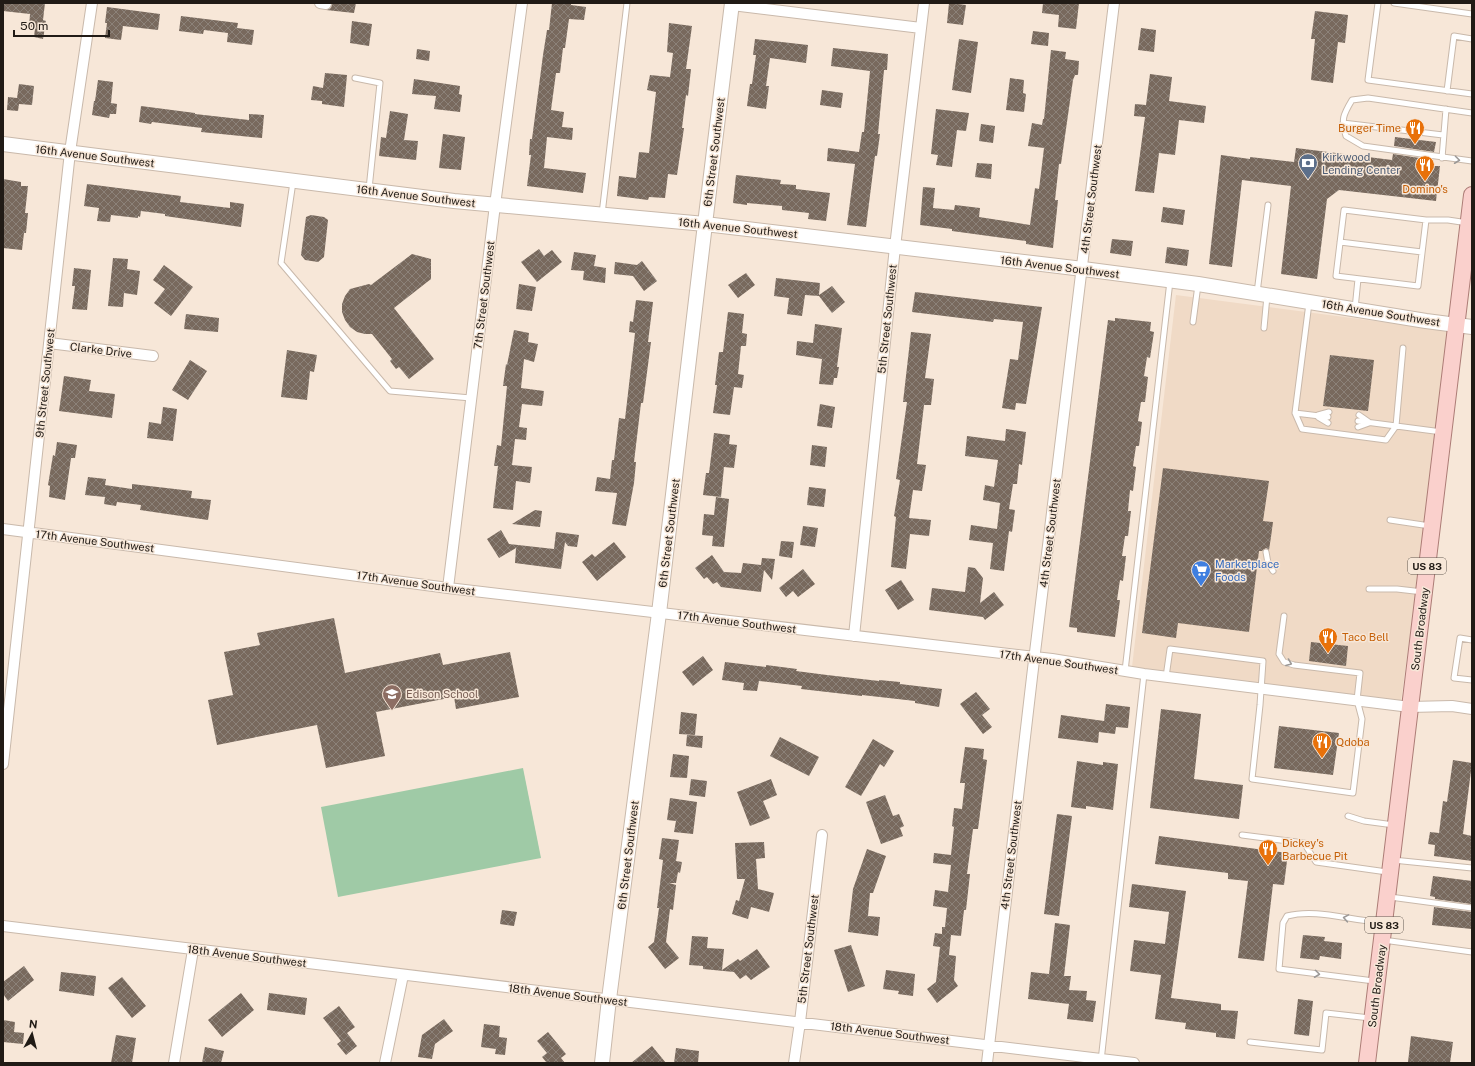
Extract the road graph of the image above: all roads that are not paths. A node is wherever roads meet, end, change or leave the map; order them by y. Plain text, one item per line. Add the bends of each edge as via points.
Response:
1 (92, 3) edge
2 (522, 3) edge
3 (627, 3) edge
4 (924, 3) edge
5 (1114, 3) edge
6 (1378, 3) edge
7 (1394, 3) edge
8 (732, 4) edge
9 (1472, 14) edge
10 (921, 28) junction
11 (1472, 38) edge
12 (355, 78) dead end
13 (1447, 91) junction
14 (1472, 94) edge
15 (1446, 109) junction
16 (1472, 113) edge
17 (1342, 123) junction
18 (1443, 135) junction
19 (3, 144) edge
20 (70, 152) junction
21 (1442, 158) junction
22 (1472, 161) edge
23 (293, 181) junction
24 (369, 190) junction
25 (1472, 195) edge
26 (1268, 204) dead end
27 (495, 205) junction
28 (602, 215) junction
29 (1426, 220) junction
30 (1469, 223) junction
31 (705, 224) junction
32 (1340, 242) junction
33 (895, 246) junction
34 (1422, 252) junction
35 (1082, 269) junction
36 (1358, 279) junction
37 (1170, 281) junction
38 (1198, 284) junction
39 (1262, 294) junction
40 (1309, 302) junction
41 (1355, 310) junction
42 (1193, 322) dead end
43 (1464, 326) edge
44 (1264, 328) dead end
45 (49, 343) junction
46 (1404, 348) dead end
47 (153, 356) dead end
48 (471, 398) junction
49 (1295, 413) junction
50 (1328, 417) dead end
51 (1370, 423) junction
52 (1396, 426) junction
53 (1443, 432) junction
54 (1390, 520) dead end
55 (1432, 526) junction
56 (3, 529) edge
57 (28, 532) junction
58 (1266, 552) dead end
59 (1273, 571) dead end
60 (448, 588) junction
61 (1369, 589) dead end
62 (1424, 592) junction
63 (659, 613) junction
64 (1284, 616) dead end
65 (854, 636) junction
66 (1472, 640) edge
67 (1035, 657) junction
68 (1125, 671) junction
69 (1144, 674) junction
70 (1166, 677) junction
71 (1472, 680) edge
72 (1261, 689) junction
73 (1356, 700) junction
74 (1410, 707) junction
75 (1472, 709) edge
76 (3, 764) edge
77 (1348, 816) dead end
78 (1396, 825) junction
79 (822, 835) dead end
80 (1242, 835) dead end
81 (1391, 866) junction
82 (1472, 868) edge
83 (1387, 897) junction
84 (1472, 908) edge
85 (1384, 922) junction
86 (3, 926) edge
87 (1382, 940) junction
88 (193, 950) junction
89 (1472, 952) edge
90 (403, 975) junction
91 (1377, 981) junction
92 (609, 999) junction
93 (1373, 1018) junction
94 (800, 1022) junction
95 (1250, 1042) dead end
96 (989, 1046) junction
97 (1101, 1061) edge
98 (174, 1063) edge
99 (385, 1063) edge
100 (602, 1063) edge
101 (794, 1063) edge
102 (987, 1063) edge
103 (1134, 1063) edge
104 (1367, 1063) edge

1 - 20 street, 9th Street Southwest
2 - 27 street, 7th Street Southwest
3 - 28 lane
4 - 10 street, 5th Street Southwest
5 - 35 street, 4th Street Southwest
6 - 13 lane via 1368,80
7 - 9 lane
8 - 10 street
8 - 31 street, 6th Street Southwest
10 - 33 street, 5th Street Southwest
11 - 13 lane via 1454,36
12 - 24 lane via 380,84
13 - 14 lane
15 - 16 lane
15 - 17 lane via 1368,98 1352,100
15 - 18 lane
17 - 18 lane
17 - 21 lane via 1346,136 1363,146
18 - 21 lane
19 - 20 street, 16th Avenue Southwest
20 - 23 street, 16th Avenue Southwest
20 - 45 street, 9th Street Southwest
21 -> 22 lane
23 - 24 street, 16th Avenue Southwest
23 - 48 lane via 281,263 390,391
24 - 27 street, 16th Avenue Southwest
25 - 30 main road, South Broadway / US 83
26 - 39 lane
27 - 28 street, 16th Avenue Southwest
27 - 48 street, 7th Street Southwest
28 - 31 street, 16th Avenue Southwest
29 - 30 lane
29 - 32 lane via 1344,210
29 - 34 lane
30 - 43 main road, South Broadway / US 83
31 - 33 street, 16th Avenue Southwest
31 - 63 street, 6th Street Southwest
32 - 34 lane
32 - 36 lane via 1336,276
33 - 35 street, 16th Avenue Southwest
33 - 65 street, 5th Street Southwest
34 - 36 lane via 1418,286
35 - 37 street, 16th Avenue Southwest
35 - 67 street, 4th Street Southwest
36 - 41 lane
37 - 38 street, 16th Avenue Southwest
37 - 68 lane
38 - 39 street, 16th Avenue Southwest
38 - 42 lane
39 - 40 street, 16th Avenue Southwest
39 - 44 lane
40 - 41 street, 16th Avenue Southwest
40 - 49 lane
41 - 43 street, 16th Avenue Southwest
43 - 53 main road, South Broadway / US 83
45 - 47 street, Clarke Drive
45 - 57 street, 9th Street Southwest
46 - 52 lane
48 - 60 street, 7th Street Southwest
49 - 50 lane
49 - 52 lane via 1302,430 1386,440
51 - 51 lane via 1359,421
51 - 52 lane
52 - 53 lane
53 - 55 main road, South Broadway / US 83
54 - 55 lane
55 - 62 main road, South Broadway / US 83
56 - 57 street, 17th Avenue Southwest
57 - 60 street, 17th Avenue Southwest
57 - 76 street, 9th Street Southwest
58 - 59 lane
60 - 63 street, 17th Avenue Southwest
61 - 62 lane
62 - 74 main road, South Broadway / US 83
63 - 65 street, 17th Avenue Southwest
63 - 92 street, 6th Street Southwest
64 -> 73 lane via 1279,654 1284,662 1360,673
65 - 67 street, 17th Avenue Southwest
66 - 71 lane via 1460,638 1454,678
67 - 68 street, 17th Avenue Southwest
67 - 96 street, 4th Street Southwest
68 - 69 street, 17th Avenue Southwest
69 - 70 street, 17th Avenue Southwest
69 - 97 lane
70 - 72 street, 17th Avenue Southwest
70 - 72 lane via 1170,649 1263,661
72 - 73 street, 17th Avenue Southwest
72 - 73 lane via 1252,779 1353,793 1362,719
73 - 74 street, 17th Avenue Southwest
74 - 75 street, 17th Avenue Southwest via 1452,706
74 - 78 main road, South Broadway / US 83
77 - 78 lane
78 - 81 main road, South Broadway / US 83
79 - 94 street, 5th Street Southwest
80 - 81 lane via 1304,843 1316,862
81 - 82 lane
81 - 83 main road, South Broadway / US 83
83 - 84 lane
83 - 85 main road, South Broadway / US 83
85 - 87 main road, South Broadway / US 83
85 -> 91 lane via 1313,913 1287,916 1283,923 1279,969
86 - 88 street, 18th Avenue Southwest
87 - 89 lane
87 - 91 main road, South Broadway / US 83
88 - 90 street, 18th Avenue Southwest
88 - 98 street
90 - 92 street, 18th Avenue Southwest
90 - 99 street
91 - 93 main road, South Broadway / US 83
92 - 94 street, 18th Avenue Southwest
92 - 100 street, 6th Street Southwest
93 - 95 lane via 1326,1013 1322,1050
93 - 104 main road, South Broadway / US 83
94 - 96 street, 18th Avenue Southwest
94 - 101 street, 5th Street Southwest
96 - 97 street, 18th Avenue Southwest
96 - 102 street, 4th Street Southwest
97 - 103 street, 18th Avenue Southwest

